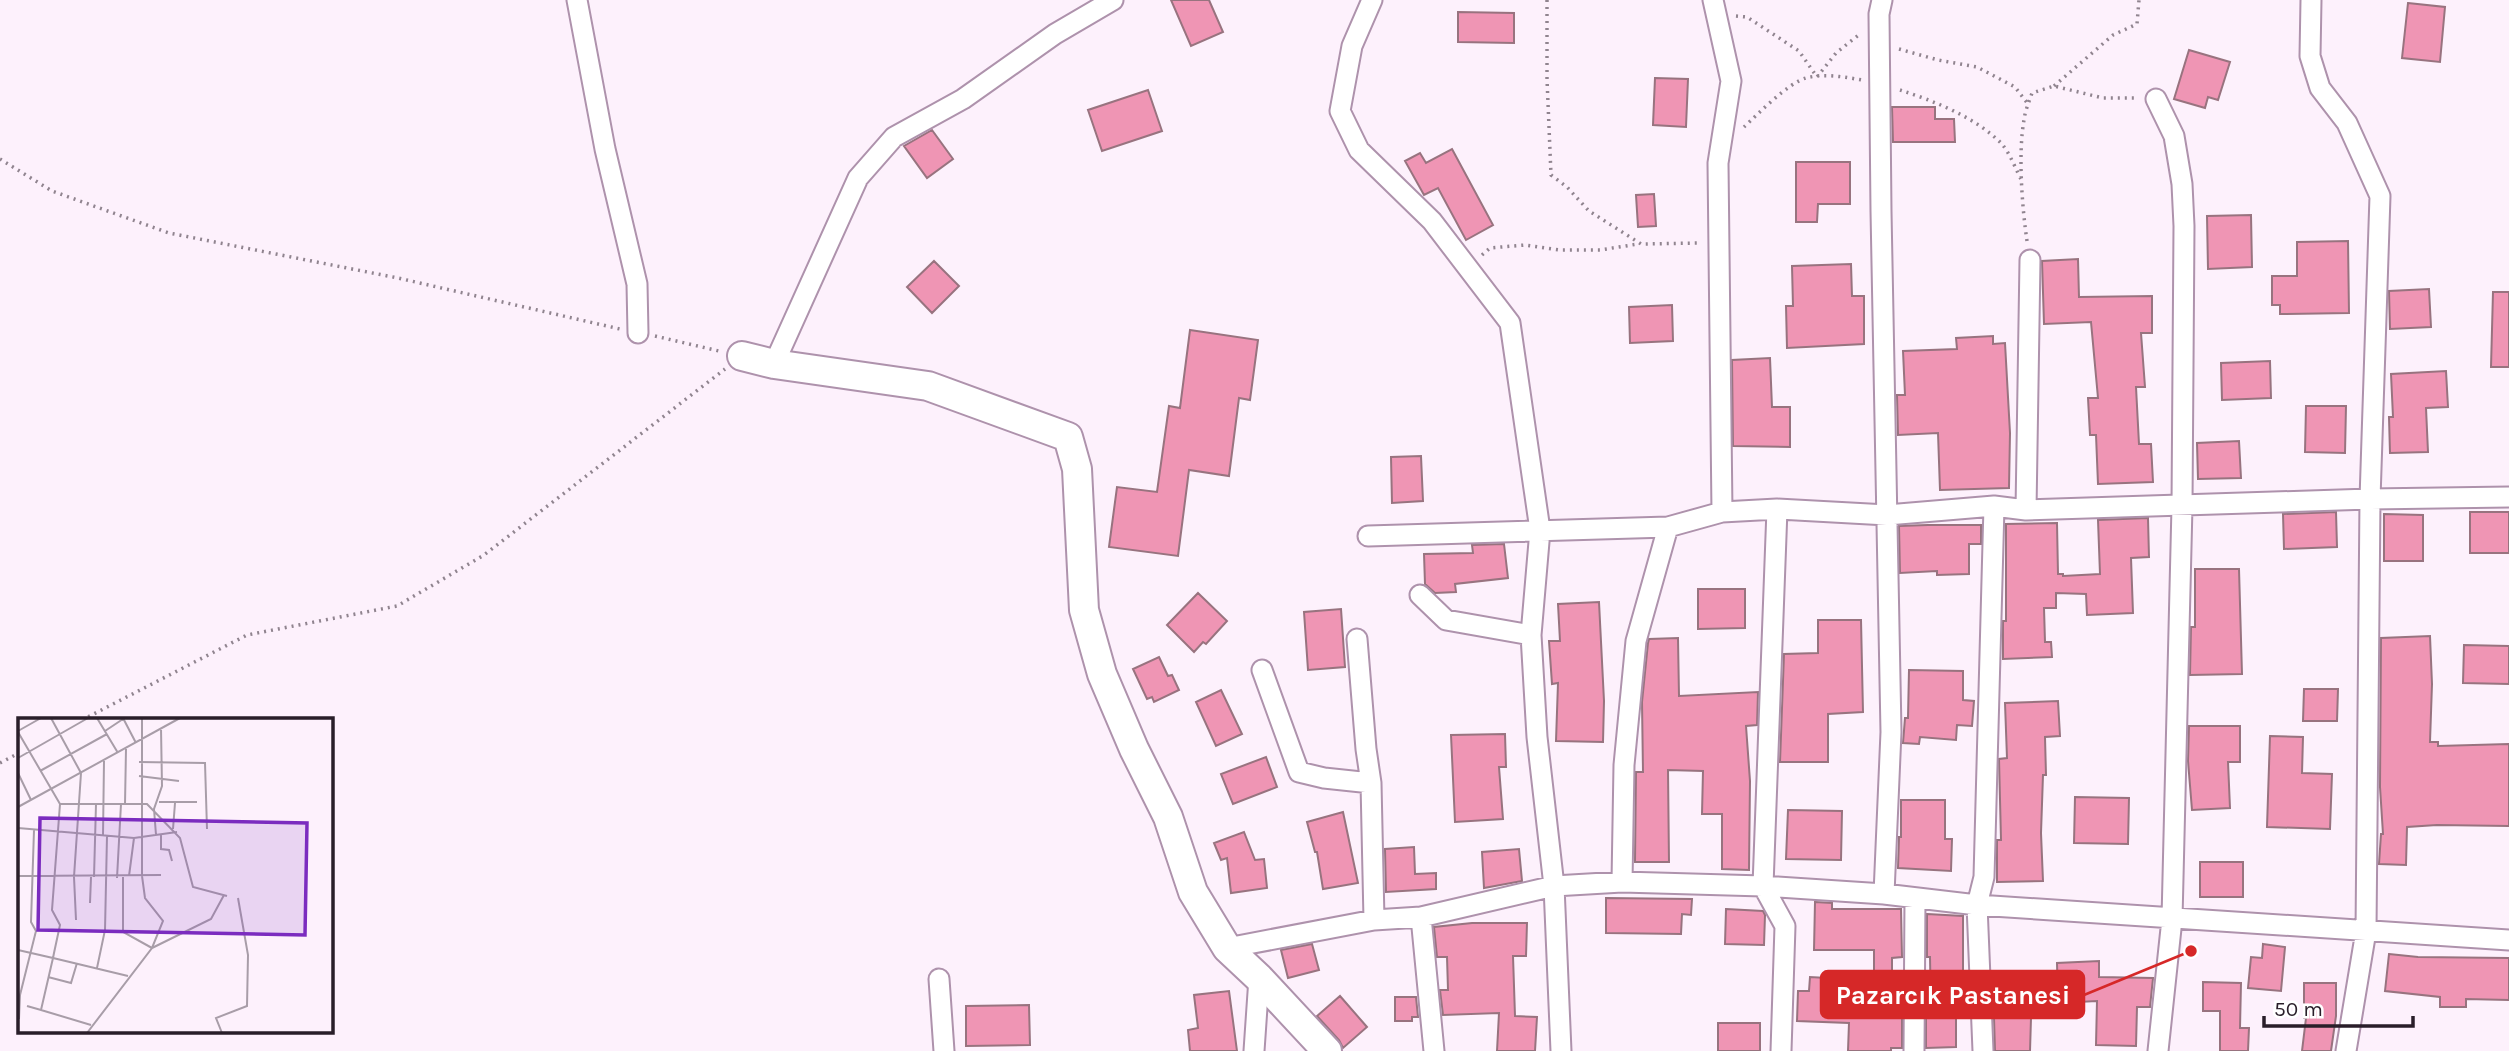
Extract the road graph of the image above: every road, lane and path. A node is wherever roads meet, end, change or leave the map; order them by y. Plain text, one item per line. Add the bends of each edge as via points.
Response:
1 (577, 0) edge
2 (1113, 0) edge
3 (1372, 0) edge
4 (1547, 0) edge
5 (2139, 0) edge
6 (2311, 0) edge
7 (1715, 7) edge
8 (1881, 10) edge
9 (1880, 43) junction
10 (1818, 77) junction
11 (1880, 83) junction
12 (2054, 86) junction
13 (2156, 99) joint
14 (2028, 104) junction
15 (1721, 138) junction
16 (0, 159) edge
17 (2022, 181) junction
18 (1640, 244) junction
19 (1720, 244) junction
20 (2030, 260) joint
21 (1468, 267) junction
22 (638, 333) junction
23 (741, 356) junction
24 (774, 364) junction
25 (2509, 497) edge
26 (2370, 499) junction
27 (1994, 506) junction
28 (2182, 506) junction
29 (1777, 509) junction
30 (2026, 510) junction
31 (1722, 512) junction
32 (1887, 515) junction
33 (1668, 527) junction
34 (1540, 530) junction
35 (1368, 536) dead end
36 (1420, 595) dead end
37 (1531, 635) junction
38 (1356, 639) dead end
39 (1262, 670) dead end
40 (86, 718) edge
41 (18, 754) edge
42 (0, 763) edge
43 (1371, 783) junction
44 (1622, 882) junction
45 (1554, 886) junction
46 (1763, 886) junction
47 (1884, 894) junction
48 (1915, 899) junction
49 (1977, 905) junction
50 (1421, 917) junction
51 (2172, 919) junction
52 (1374, 920) junction
53 (2366, 931) junction
54 (2509, 940) edge
55 (1227, 948) junction
56 (1259, 978) junction
57 (939, 979) dead end
58 (944, 1051) edge
59 (1254, 1051) edge
60 (1327, 1051) edge
61 (1434, 1051) edge
62 (1561, 1051) edge
63 (1781, 1051) edge
64 (1914, 1051) edge
65 (1983, 1051) edge
66 (2158, 1051) edge
67 (2346, 1051) edge

1 - 22 street via 637,284
2 - 24 street via 1055,34 963,99 894,137 858,178
3 - 21 street via 1352,46 1340,111 1359,150 1432,221
4 - 18 path via 1550,174 1589,211
5 - 12 path via 2137,24 2113,35
6 - 26 street via 2310,55 2320,88 2347,123 2380,195
7 - 10 path via 1747,17 1800,51
7 - 15 street via 1731,81
8 - 9 street
8 - 10 path
9 - 11 street
9 - 14 path via 1977,67 2015,87
10 - 11 path
10 - 15 path via 1804,78 1742,129
11 - 17 path via 1974,123 2002,144
11 - 32 street
12 - 13 path via 2104,98
12 - 14 path via 2032,93
13 - 28 street via 2174,136 2182,184
14 - 17 path
15 - 19 street
16 - 22 path via 52,191 169,233 398,278
17 - 20 path
18 - 19 path
18 - 21 path via 1600,250 1525,245 1490,248
19 - 31 street
20 - 30 street
21 - 34 street via 1510,323
22 - 23 path
23 - 24 street
23 - 40 path via 484,555 397,606 247,635
24 - 55 street via 928,386 1068,437 1077,469 1084,610 1102,674 1168,817 1193,892
25 - 26 street
26 - 28 street
26 - 53 street
27 - 30 street
27 - 32 street
27 - 49 street via 1984,877
28 - 30 street
28 - 51 street
29 - 31 street
29 - 32 street
29 - 46 street
31 - 33 street
32 - 47 street via 1892,732
33 - 34 street
33 - 44 street via 1636,641 1625,765
34 - 35 street
34 - 37 street
36 - 37 street via 1446,620
37 - 45 street via 1536,737
38 - 43 street
39 - 43 street via 1299,772
41 - 42 path
43 - 52 street
44 - 45 street
44 - 46 street
45 - 50 street
45 - 62 street
46 - 47 street
46 - 63 street via 1785,926
47 - 48 street
48 - 49 street
48 - 64 street
49 - 51 street
49 - 65 street
50 - 52 street
50 - 61 street
51 - 53 street
51 - 66 street
52 - 55 street
53 - 54 street
53 - 67 street
55 - 56 street
56 - 59 street
56 - 60 street
57 - 58 street

